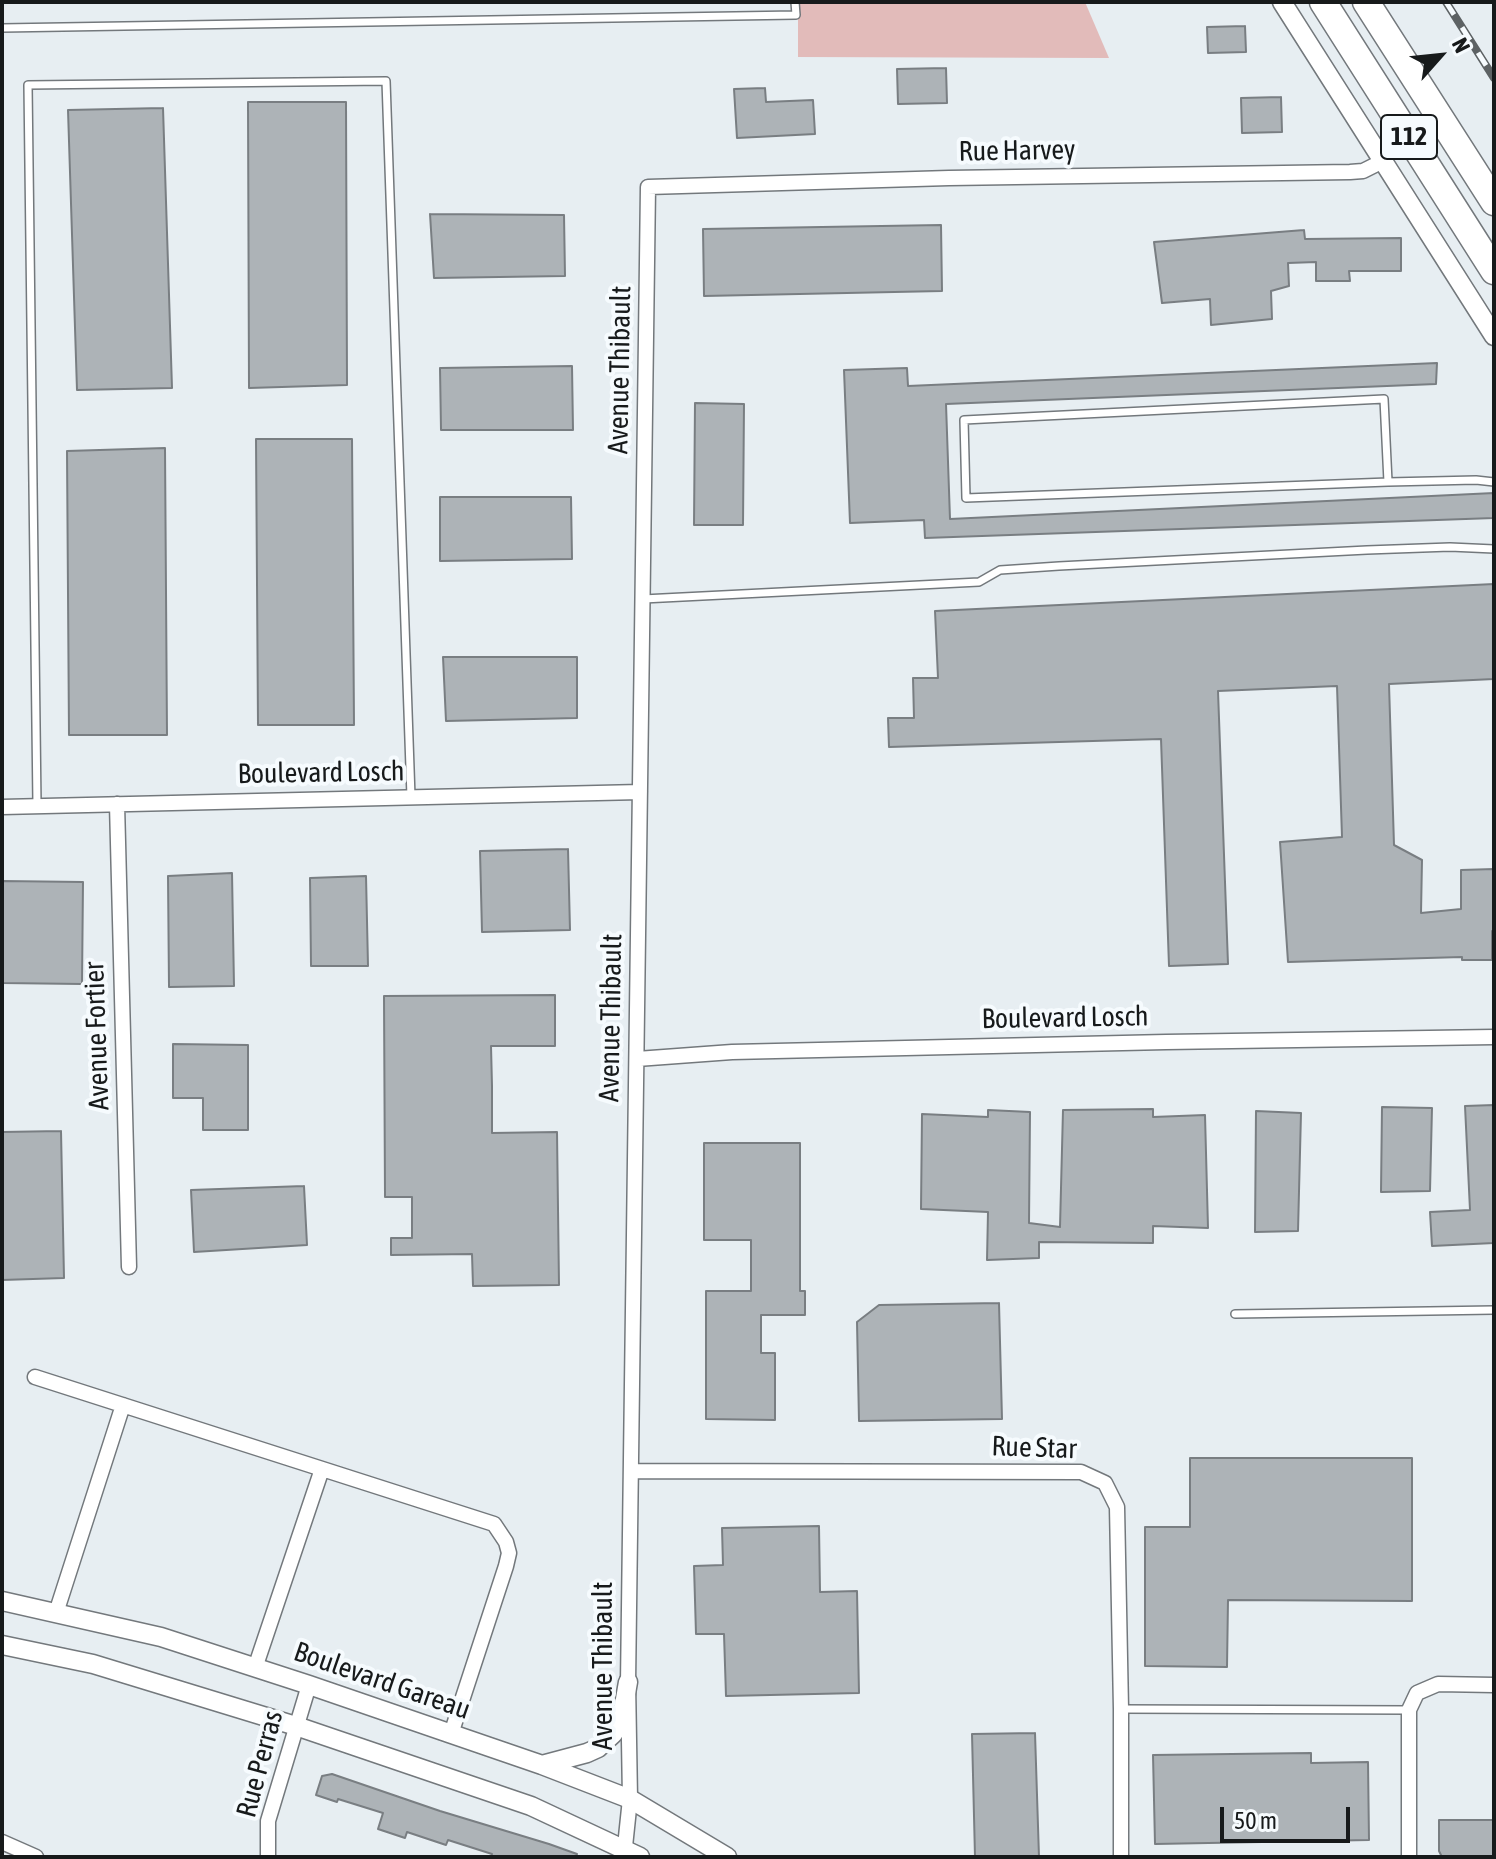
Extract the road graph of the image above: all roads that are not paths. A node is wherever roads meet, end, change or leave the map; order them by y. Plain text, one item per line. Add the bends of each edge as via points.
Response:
1 (795, 2) edge
2 (1282, 2) edge
3 (1323, 2) edge
4 (1366, 2) edge
5 (2, 28) edge
6 (1383, 161) junction
7 (648, 187) joint
8 (1494, 202) edge
9 (1494, 271) edge
10 (1494, 336) edge
11 (1388, 482) junction
12 (1494, 482) edge
13 (1494, 549) edge
14 (643, 599) junction
15 (640, 792) junction
16 (411, 797) junction
17 (117, 804) junction
18 (37, 805) junction
19 (2, 807) edge
20 (1494, 1037) edge
21 (637, 1059) junction
22 (129, 1267) dead end
23 (1494, 1310) edge
24 (1235, 1314) dead end
25 (35, 1377) dead end
26 (123, 1405) junction
27 (322, 1469) junction
28 (631, 1471) junction
29 (2, 1601) edge
30 (56, 1613) junction
31 (2, 1645) edge
32 (255, 1668) junction
33 (628, 1682) junction
34 (309, 1685) junction
35 (1494, 1685) edge
36 (1121, 1709) junction
37 (1409, 1710) junction
38 (296, 1726) junction
39 (451, 1734) junction
40 (542, 1765) junction
41 (630, 1799) junction
42 (2, 1842) edge
43 (630, 1855) edge
44 (36, 1857) edge
45 (268, 1857) edge
46 (727, 1857) edge
47 (1121, 1857) edge
48 (1409, 1857) edge

1 - 5 lane via 796,15
2 - 6 street
3 - 9 highway, 112
4 - 8 highway, 112
6 - 7 street, Rue Harvey via 1350,172
6 - 10 street
7 - 14 street, Avenue Thibault
11 - 11 lane via 966,498 964,420 1384,399
11 - 12 lane
13 - 14 lane via 1059,566 1000,570 979,582
14 - 15 street, Avenue Thibault
15 - 16 street, Boulevard Losch
15 - 21 street, Avenue Thibault
16 - 17 street, Boulevard Losch
16 - 18 lane via 386,81 28,85
17 - 18 street, Boulevard Losch
17 - 22 street, Avenue Fortier
18 - 19 street, Boulevard Losch
20 - 21 street, Boulevard Losch via 732,1052
21 - 28 street, Avenue Thibault
23 - 24 lane
25 - 26 street
26 - 27 street
26 - 30 street
27 - 32 street
27 - 39 street via 494,1524 506,1542 506,1566
28 - 33 street, Avenue Thibault
28 - 36 street, Rue Star via 1081,1472 1105,1483 1117,1507
29 - 30 street, Boulevard Gareau
30 - 32 street, Boulevard Gareau via 161,1637
31 - 38 street via 93,1664
32 - 34 street, Boulevard Gareau
33 - 40 street via 621,1722 613,1734 587,1753
33 - 41 street, Avenue Thibault
34 - 38 street, Rue Perras
34 - 39 street, Boulevard Gareau
35 - 37 street via 1438,1684 1417,1693
36 - 37 lane
36 - 47 street, Rue Star
37 - 48 street
38 - 43 street via 531,1806
38 - 45 street, Rue Perras via 268,1821
39 - 40 street, Boulevard Gareau
40 - 41 street, Boulevard Gareau
41 - 43 street, Avenue Thibault
41 - 46 street, Boulevard Gareau
42 - 44 street

